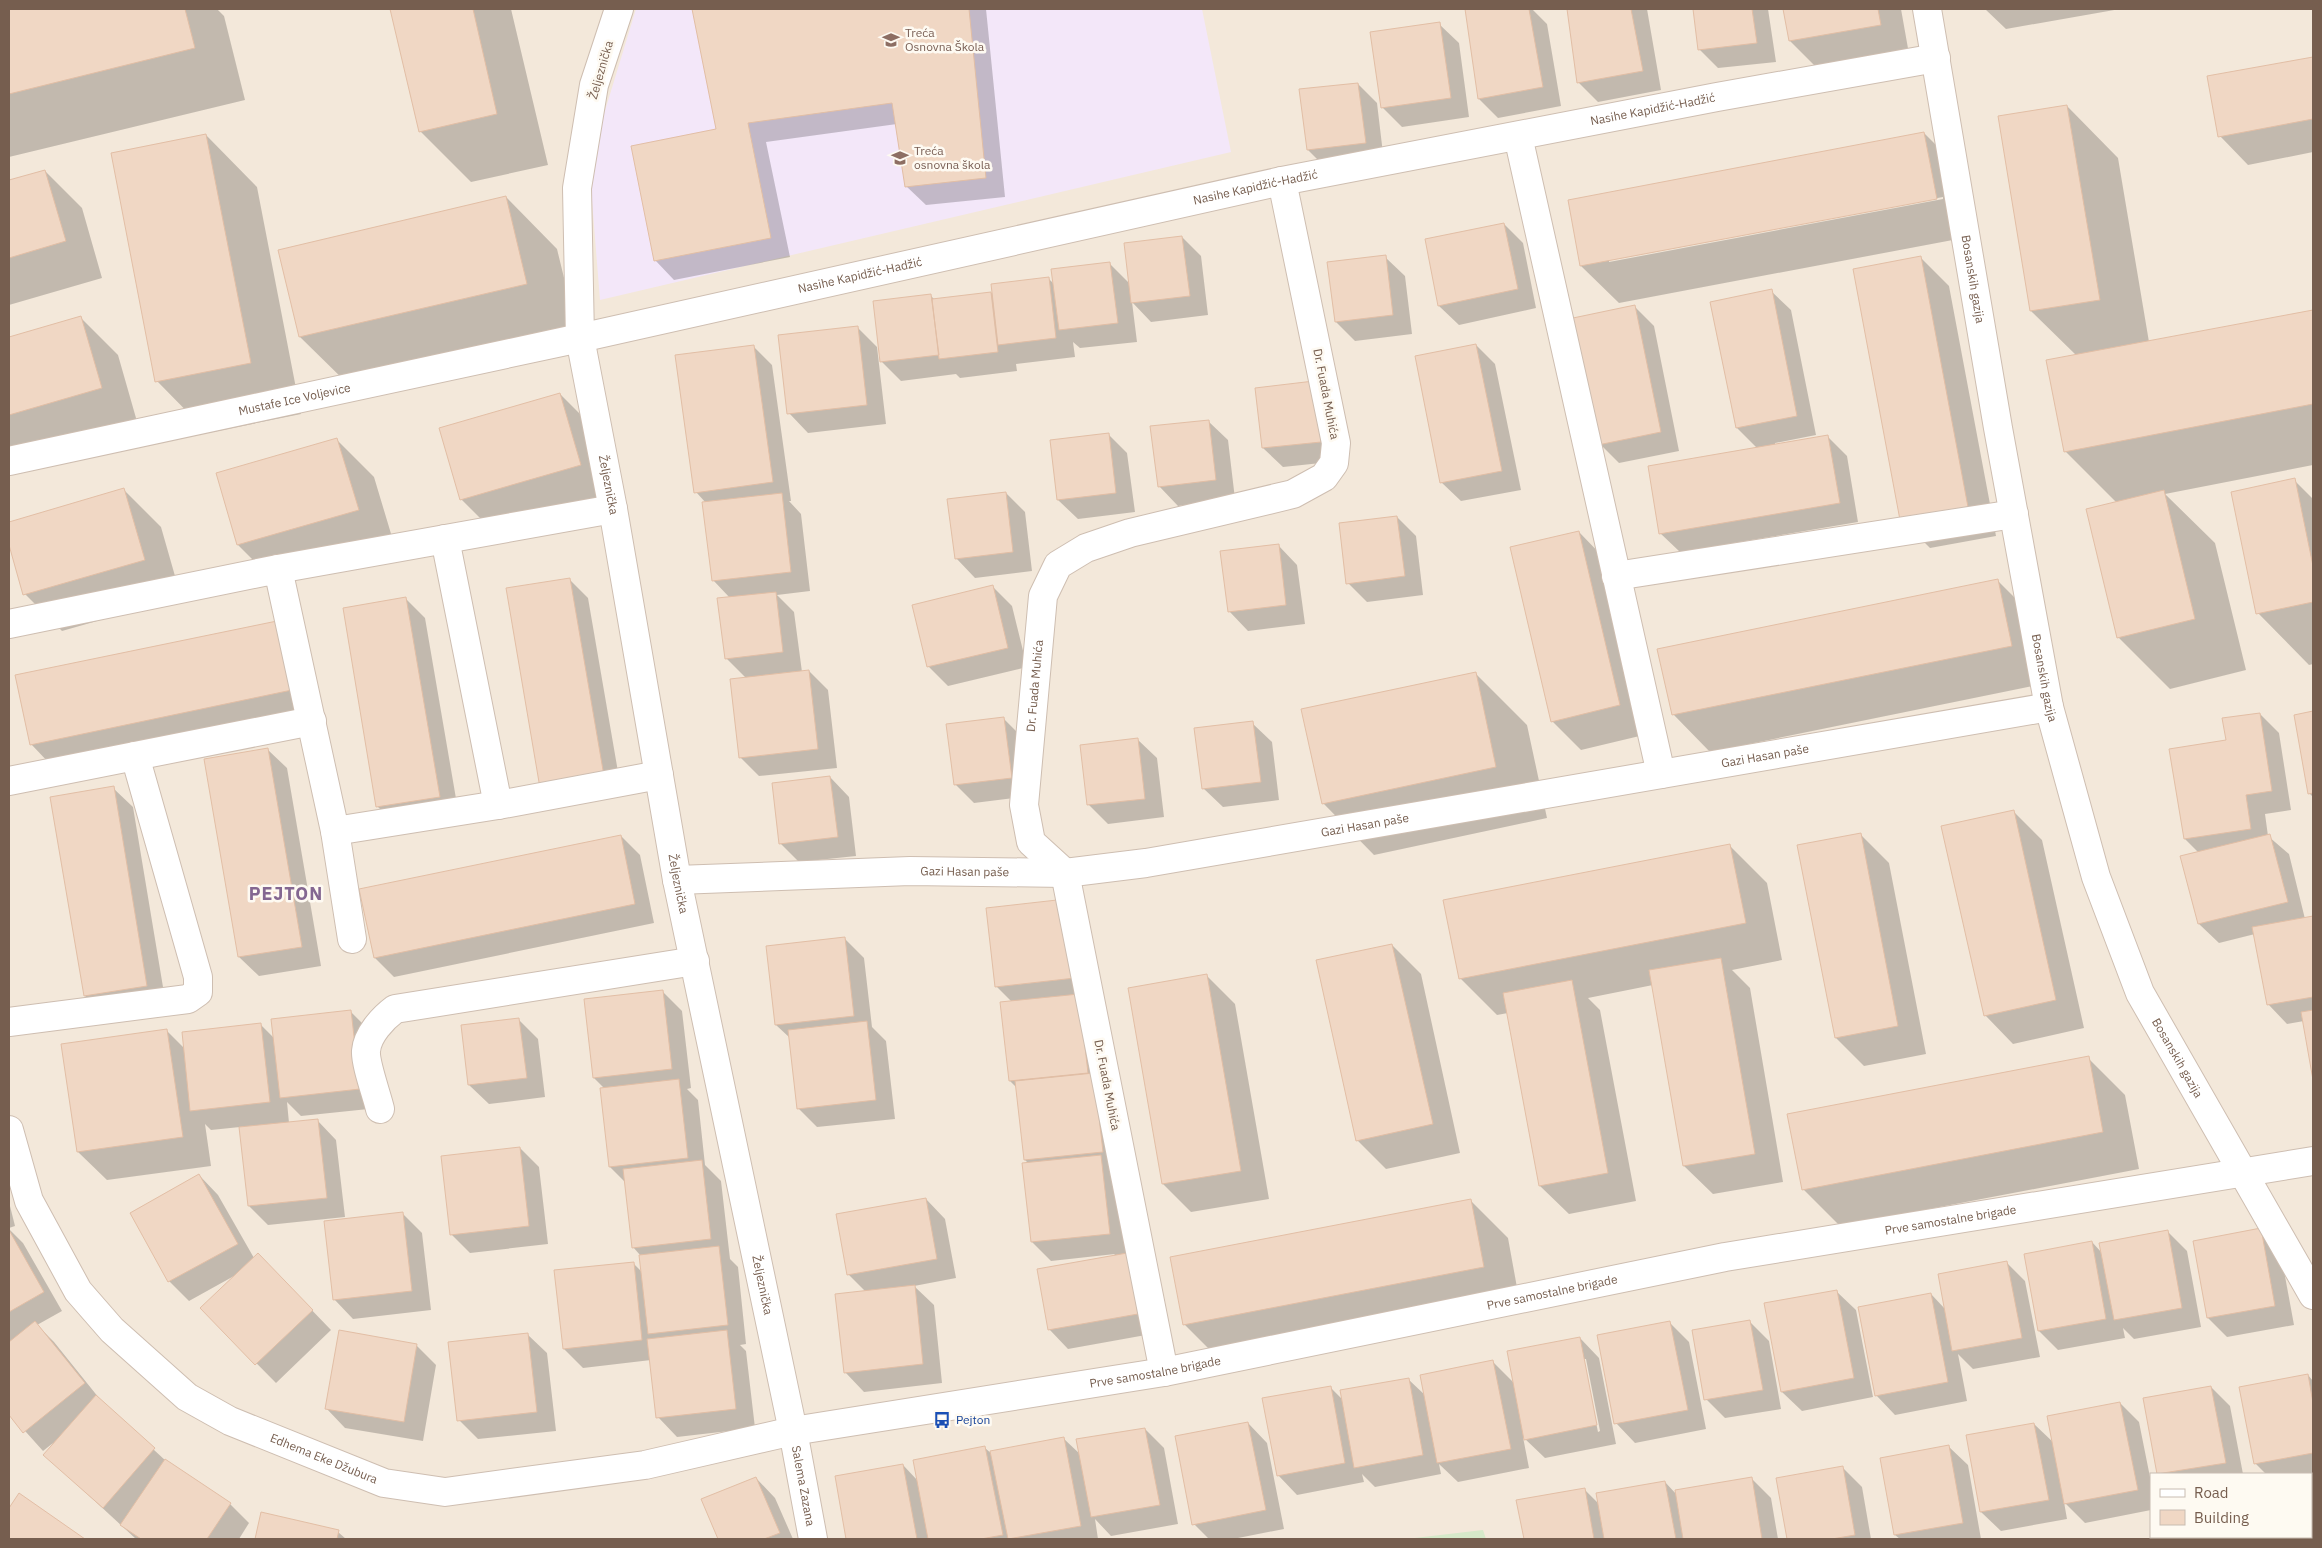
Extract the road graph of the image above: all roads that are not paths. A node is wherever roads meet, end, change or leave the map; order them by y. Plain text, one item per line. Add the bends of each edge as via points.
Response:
1 (620, 9) edge
2 (1928, 9) edge
3 (1936, 58) junction
4 (1518, 136) junction
5 (1282, 181) junction
6 (580, 338) junction
7 (9, 461) edge
8 (613, 509) junction
9 (2014, 514) junction
10 (445, 539) junction
11 (278, 569) junction
12 (1616, 576) junction
13 (9, 624) edge
14 (2049, 707) junction
15 (312, 721) junction
16 (135, 756) junction
17 (1661, 774) junction
18 (659, 775) junction
19 (9, 781) edge
20 (498, 805) junction
21 (335, 831) junction
22 (1066, 873) junction
23 (677, 880) junction
24 (352, 939) dead end
25 (695, 961) junction
26 (9, 1022) edge
27 (380, 1109) dead end
28 (9, 1130) edge
29 (2313, 1161) edge
30 (2242, 1173) junction
31 (2313, 1295) edge
32 (1164, 1372) junction
33 (793, 1431) junction
34 (813, 1539) edge

1 - 6 street, Željeznička via 594,85 577,188
2 - 3 street, Bosanskih gazija
3 - 4 street, Nasihe Kapidžić-Hadžić
3 - 9 street, Bosanskih gazija
4 - 5 street, Nasihe Kapidžić-Hadžić
4 - 12 street
5 - 6 street, Nasihe Kapidžić-Hadžić
5 - 22 street, Dr. Fuada Muhića via 1336,443 1334,463 1324,477 1292,494 1130,533 1086,548 1058,565 1043,596 1024,805 1031,842
6 - 7 street, Mustafe Ice Voljevice
6 - 8 street, Željeznička
8 - 10 street
8 - 18 street, Željeznička
9 - 12 street
9 - 14 street, Bosanskih gazija
10 - 11 street
10 - 20 street
11 - 13 street
11 - 15 street
12 - 17 street
14 - 17 street, Gazi Hasan paše
14 - 30 street, Bosanskih gazija via 2096,877 2140,992
15 - 16 street
15 - 21 street
16 - 19 street
16 - 26 street via 198,977 198,992 188,999
17 - 22 street, Gazi Hasan paše via 1146,863
18 - 20 street
18 - 23 street, Željeznička
20 - 21 street
21 - 24 street
22 - 23 street, Gazi Hasan paše via 910,871
22 - 32 street, Dr. Fuada Muhića
23 - 25 street, Željeznička
25 - 27 street via 394,1009 370,1039 366,1052
25 - 33 street, Željeznička
28 - 33 street, Edhema Eke Džubura via 29,1202 78,1291 112,1330 187,1397 230,1421 384,1483 445,1492 645,1465
29 - 30 street, Prve samostalne brigade
30 - 31 street, Bosanskih gazija
30 - 32 street, Prve samostalne brigade via 1725,1257
32 - 33 street, Prve samostalne brigade
33 - 34 street, Salema Zazana

